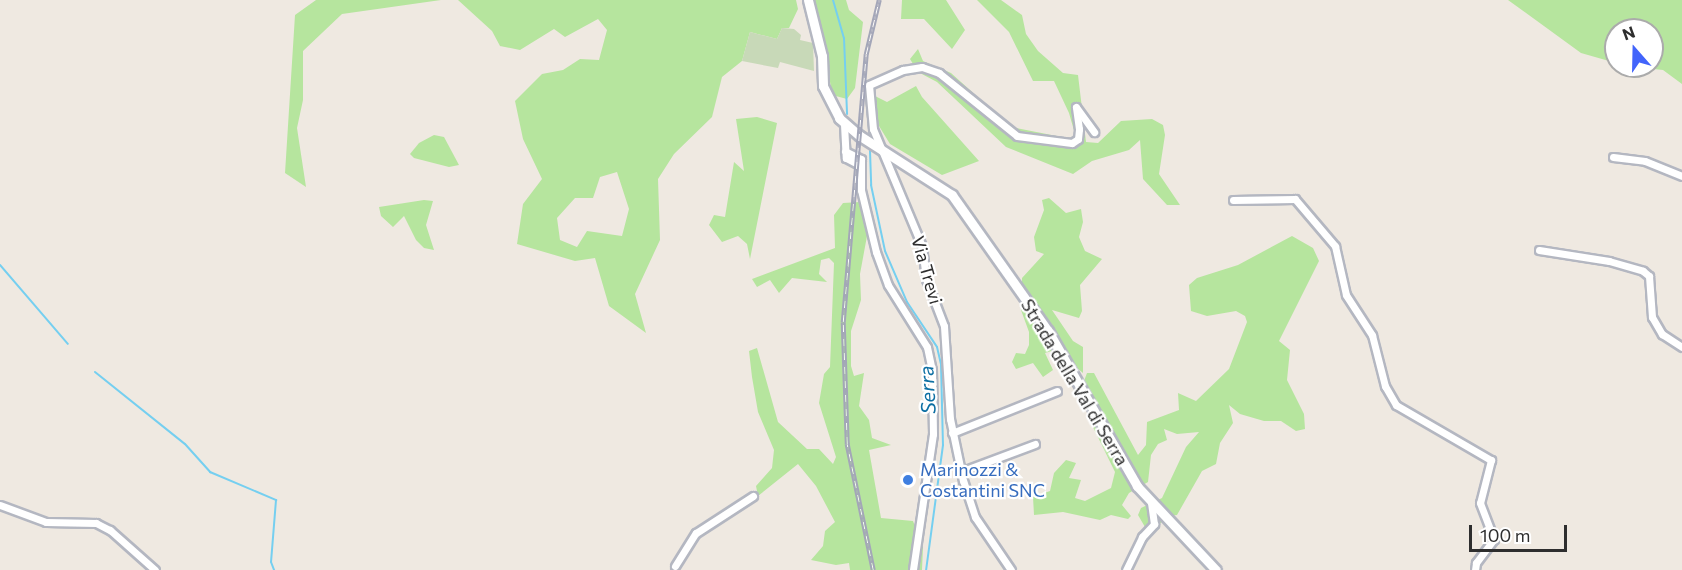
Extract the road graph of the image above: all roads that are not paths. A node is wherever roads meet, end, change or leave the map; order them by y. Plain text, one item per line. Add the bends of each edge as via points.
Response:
1 (808, 0) edge
2 (844, 124) junction
3 (1094, 132) dead end
4 (881, 150) junction
5 (1613, 157) dead end
6 (1682, 176) edge
7 (1233, 200) dead end
8 (1539, 250) dead end
9 (1682, 347) edge
10 (1057, 391) dead end
11 (952, 433) junction
12 (1035, 444) dead end
13 (960, 472) junction
14 (753, 496) dead end
15 (1151, 502) junction
16 (0, 505) edge
17 (675, 566) dead end
18 (155, 570) edge
19 (913, 570) edge
20 (1011, 570) edge
21 (1126, 570) edge
22 (1216, 570) edge
23 (1475, 570) edge

1 - 2 street, Strada della Val di Serra via 822,56 823,86
2 - 4 street, Strada della Val di Serra
2 - 19 street via 845,151 849,161 860,165 861,190 876,252 888,285 927,347 932,370 933,434
3 - 4 street via 1076,107 1080,129 1078,140 1072,143 1017,136 939,73 922,67 903,70 869,85 873,129
4 - 11 street, Via Trevi via 922,246 926,279 944,326
4 - 15 street, Strada della Val di Serra via 952,195 1048,331 1137,486
5 - 6 street via 1645,161
7 - 23 street via 1295,199 1335,246 1346,295 1372,335 1380,370 1396,405 1491,460 1480,503 1494,539
8 - 9 street via 1609,261 1643,271 1649,276 1652,317 1662,334
10 - 11 street
11 - 13 street, Via Trevi
12 - 13 street
13 - 20 street, Via Trevi via 975,517
14 - 17 street via 696,533
15 - 21 street via 1154,524 1136,547
15 - 22 street, Strada della Val di Serra
16 - 18 street via 46,522 96,523 110,530

